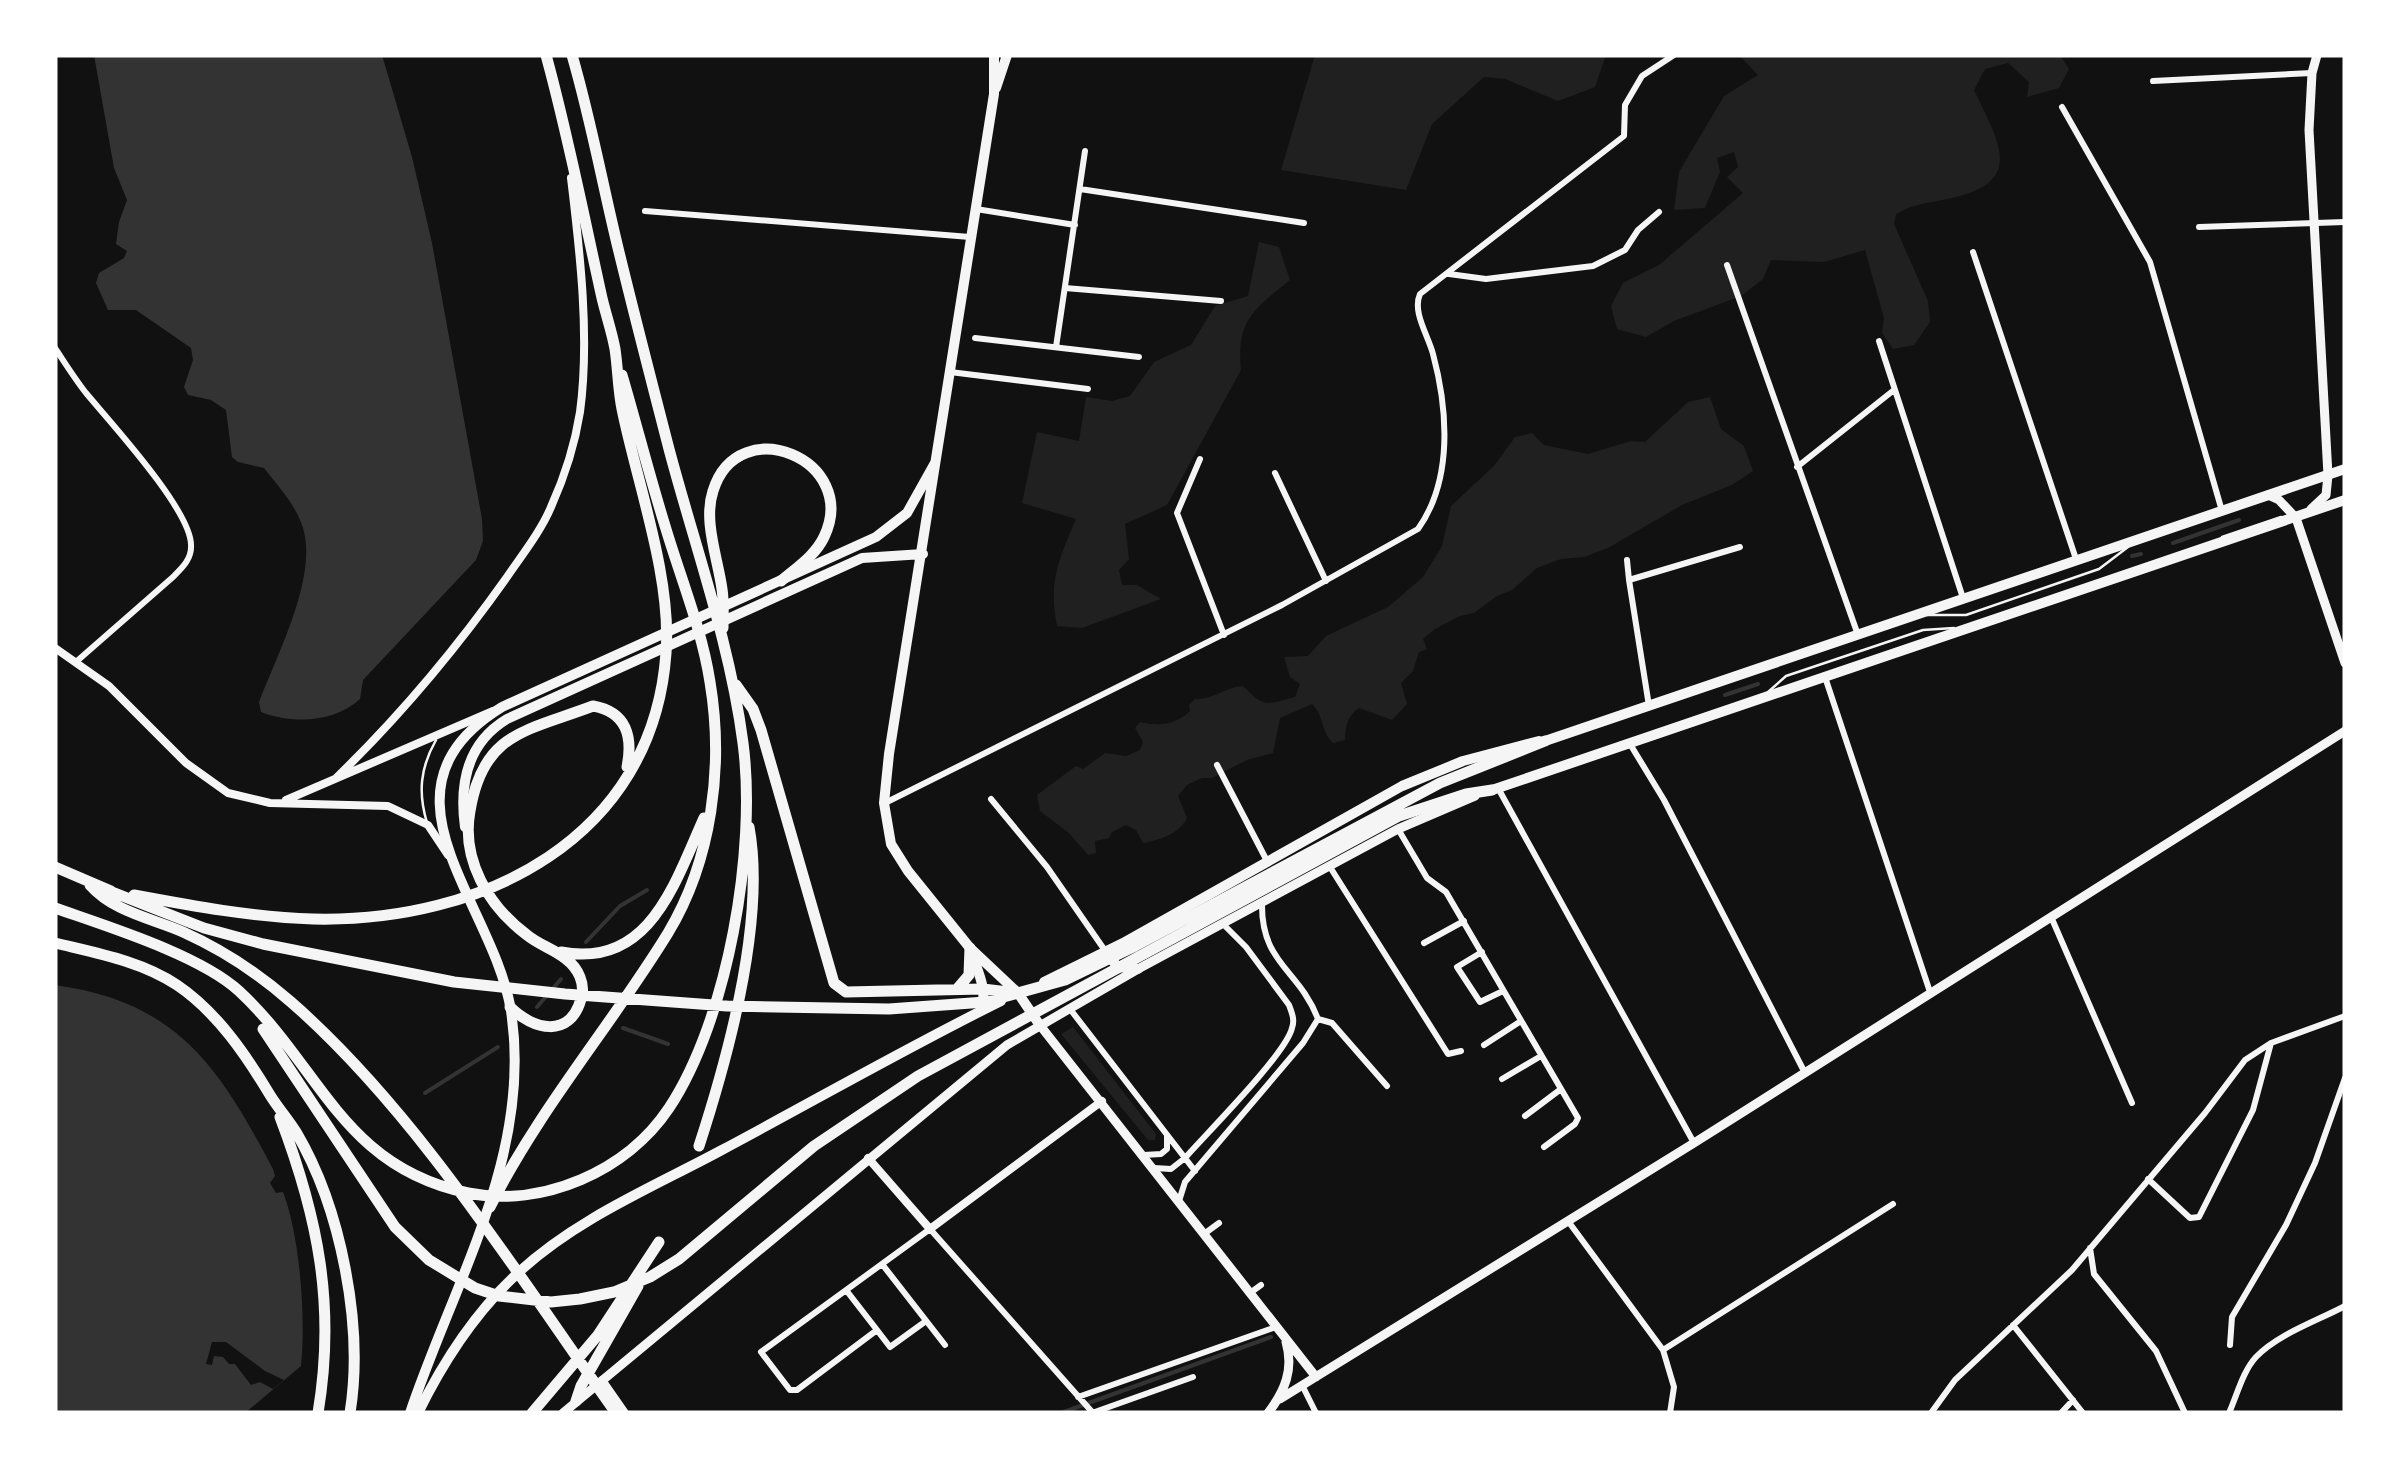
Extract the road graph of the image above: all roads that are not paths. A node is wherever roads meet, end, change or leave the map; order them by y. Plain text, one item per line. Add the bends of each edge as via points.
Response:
1 (546, 55) edge
2 (572, 55) edge
3 (1674, 55) edge
4 (2317, 55) edge
5 (992, 56) edge
6 (1007, 58) edge
7 (2312, 72) junction
8 (2153, 81) dead end
9 (994, 94) junction
10 (2062, 107) dead end
11 (565, 124) junction
12 (1085, 151) dead end
13 (1080, 190) junction
14 (976, 209) junction
15 (645, 210) dead end
16 (1659, 212) dead end
17 (2345, 222) edge
18 (1304, 223) dead end
19 (2312, 224) junction
20 (1075, 226) junction
21 (2199, 227) dead end
22 (972, 237) junction
23 (1973, 252) dead end
24 (1727, 265) dead end
25 (1448, 274) junction
26 (1065, 288) junction
27 (1222, 301) dead end
28 (975, 338) dead end
29 (1879, 341) dead end
30 (1056, 347) junction
31 (55, 348) edge
32 (616, 352) junction
33 (1139, 357) dead end
34 (948, 372) junction
35 (1088, 389) dead end
36 (1894, 390) junction
37 (1200, 459) dead end
38 (936, 463) junction
39 (1797, 467) junction
40 (2345, 469) edge
41 (1274, 473) dead end
42 (2328, 475) junction
43 (2268, 496) junction
44 (2345, 500) edge
45 (2222, 511) junction
46 (2296, 518) junction
47 (900, 520) junction
48 (926, 534) junction
49 (2137, 540) junction
50 (1740, 547) dead end
51 (922, 554) junction
52 (1627, 560) dead end
53 (2076, 560) junction
54 (1630, 580) junction
55 (781, 581) junction
56 (1326, 581) junction
57 (1963, 599) junction
58 (1918, 615) junction
59 (1224, 635) junction
60 (1858, 635) junction
61 (723, 642) junction
62 (55, 648) edge
63 (77, 661) junction
64 (2345, 663) edge
65 (1825, 678) junction
66 (734, 682) junction
67 (1764, 698) junction
68 (1649, 706) junction
69 (502, 707) junction
70 (2345, 731) edge
71 (440, 735) junction
72 (1545, 741) junction
73 (1630, 744) junction
74 (1217, 765) dead end
75 (334, 778) junction
76 (619, 789) junction
77 (1495, 789) junction
78 (991, 799) dead end
79 (282, 802) junction
80 (884, 803) junction
81 (711, 805) junction
82 (748, 819) junction
83 (428, 825) junction
84 (1398, 830) junction
85 (466, 833) junction
86 (1267, 861) junction
87 (452, 863) junction
88 (55, 867) edge
89 (1330, 867) junction
90 (89, 884) junction
91 (108, 890) junction
92 (1244, 893) junction
93 (1262, 903) junction
94 (55, 908) edge
95 (2052, 919) junction
96 (1464, 921) junction
97 (1223, 924) junction
98 (55, 943) edge
99 (1123, 943) junction
100 (1424, 943) dead end
101 (970, 948) junction
102 (552, 950) junction
103 (1106, 952) junction
104 (1482, 952) junction
105 (1138, 968) junction
106 (210, 972) junction
107 (957, 989) junction
108 (984, 989) junction
109 (1504, 991) junction
110 (1930, 992) junction
111 (1018, 993) junction
112 (510, 1007) junction
113 (1070, 1009) junction
114 (980, 1012) junction
115 (2345, 1016) edge
116 (1318, 1019) junction
117 (1522, 1022) junction
118 (1039, 1024) junction
119 (2271, 1043) junction
120 (1484, 1045) dead end
121 (1461, 1051) dead end
122 (1541, 1056) junction
123 (1805, 1073) junction
124 (2345, 1078) edge
125 (1502, 1079) dead end
126 (1387, 1086) dead end
127 (1561, 1089) junction
128 (1102, 1102) junction
129 (2132, 1103) dead end
130 (275, 1104) junction
131 (1525, 1116) dead end
132 (1167, 1135) junction
133 (1694, 1143) junction
134 (699, 1146) dead end
135 (1544, 1146) dead end
136 (1144, 1155) junction
137 (868, 1158) junction
138 (1184, 1158) junction
139 (1154, 1168) junction
140 (1195, 1172) junction
141 (2148, 1179) junction
142 (1179, 1201) junction
143 (1893, 1204) dead end
144 (490, 1207) junction
145 (1568, 1220) junction
146 (1219, 1223) dead end
147 (930, 1229) junction
148 (1204, 1234) junction
149 (2090, 1248) junction
150 (882, 1264) junction
151 (2072, 1270) junction
152 (2094, 1274) junction
153 (1262, 1285) dead end
154 (846, 1290) junction
155 (1250, 1294) junction
156 (2345, 1306) edge
157 (926, 1321) junction
158 (2014, 1325) junction
159 (1276, 1327) junction
160 (877, 1330) junction
161 (1286, 1339) junction
162 (2230, 1344) dead end
163 (945, 1345) dead end
164 (1664, 1350) junction
165 (1193, 1376) dead end
166 (1316, 1377) junction
167 (602, 1380) junction
168 (1302, 1386) junction
169 (1078, 1397) junction
170 (1280, 1398) junction
171 (2074, 1400) junction
172 (576, 1401) junction
173 (318, 1413) edge
174 (350, 1413) edge
175 (410, 1413) edge
176 (418, 1413) edge
177 (532, 1413) edge
178 (563, 1413) edge
179 (584, 1413) edge
180 (616, 1413) edge
181 (625, 1413) edge
182 (1092, 1413) edge
183 (1268, 1413) edge
184 (1316, 1413) edge
185 (1670, 1413) edge
186 (1931, 1413) edge
187 (2061, 1413) edge
188 (2083, 1413) edge
189 (2185, 1413) edge
190 (2229, 1413) edge

1 - 11 highway
2 - 61 highway
3 - 25 street via 1642,76 1626,106 1624,136
4 - 7 main road
5 - 6 street
5 - 9 main road
6 - 9 main road
7 - 8 street
7 - 19 main road
9 - 14 main road
10 - 45 street via 2150,262
11 - 32 highway
11 - 75 street via 582,372 580,413 555,497 482,610
12 - 13 street
13 - 18 street
13 - 20 street
14 - 20 street
14 - 22 main road
15 - 22 street
16 - 25 street via 1625,250 1593,266 1486,278
17 - 19 street
19 - 21 street
19 - 42 main road
20 - 26 street
22 - 34 main road
23 - 53 street
24 - 39 street
25 - 56 street via 1420,294 1416,305 1445,408 1439,490 1430,513 1402,541
26 - 27 street
26 - 30 street
28 - 30 street
29 - 36 street
30 - 33 street
31 - 63 street via 148,467 186,526 192,548 173,578
32 - 76 highway via 622,412 666,618 659,701
32 - 81 highway via 710,680 716,748
34 - 35 street
34 - 38 main road
36 - 39 street
36 - 57 street
37 - 59 street via 1177,513
38 - 47 main road
38 - 48 main road
39 - 60 street
40 - 42 main road
41 - 56 street
42 - 43 main road
42 - 46 main road via 2323,500
43 - 45 main road
43 - 46 main road
44 - 46 main road
45 - 49 main road
46 - 64 main road
46 - 65 main road
46 - 67 lane via 2278,517 1957,628 1923,630 1818,665 1780,679
47 - 48 main road via 916,520
47 - 55 main road
48 - 51 main road
49 - 53 main road
49 - 58 lane via 2099,568 1966,615
50 - 54 street
51 - 80 main road
51 - 85 main road via 862,558 491,728 467,768
52 - 54 street
53 - 57 main road
54 - 68 street
55 - 61 highway via 824,538 830,501 811,465 796,454 765,448 724,470 711,495
55 - 69 main road
56 - 59 street
57 - 58 main road
58 - 60 main road
59 - 80 street
60 - 68 main road
61 - 66 highway
62 - 63 street
63 - 79 street via 208,781 246,799
65 - 67 main road
65 - 110 street
66 - 82 highway
66 - 107 highway via 760,730 834,983 846,992
67 - 73 main road
68 - 72 main road
69 - 71 street
69 - 87 main road via 461,737 445,766 439,806
70 - 95 main road
71 - 75 street
71 - 83 lane via 422,777
72 - 86 main road via 1463,761 1402,786
72 - 92 highway via 1427,790
73 - 77 main road
73 - 123 street
74 - 86 street
75 - 79 street
76 - 85 highway via 631,738 616,714 593,706 497,748 474,785
76 - 91 highway via 579,837 532,868 418,908 285,918
77 - 84 main road
77 - 92 highway via 1414,809
77 - 133 street
78 - 103 street
79 - 83 street via 388,806
80 - 101 main road via 897,856
81 - 102 highway via 675,884 632,940 591,954
81 - 144 highway via 693,879 670,930 544,1112
82 - 106 highway via 733,930 690,1069 643,1139 600,1171 550,1190 472,1194 394,1166 362,1140 238,990
82 - 134 highway via 753,869 742,976
83 - 87 street
84 - 89 main road
84 - 96 street
85 - 102 highway via 473,865 496,903
86 - 99 main road
87 - 112 main road
88 - 90 highway
89 - 93 main road
89 - 121 street via 1448,1054
90 - 91 highway
90 - 180 highway via 103,900 182,931 255,972 325,1034 440,1168
91 - 92 highway via 263,944 454,982 727,1006 888,1009 985,1002 1065,980
92 - 106 highway via 888,1095 650,1277 614,1292 552,1302 474,1288 430,1260 395,1226 262,1028
93 - 97 main road
93 - 116 street via 1266,943
94 - 106 highway
95 - 110 main road
95 - 129 street
96 - 100 street
96 - 104 street
97 - 105 main road
97 - 138 street via 1289,1005 1293,1027 1276,1056
98 - 130 highway via 122,960 176,984 216,1020
99 - 103 main road
99 - 105 main road via 1112,954 1114,964
101 - 107 highway via 969,975
101 - 108 main road
101 - 111 main road
102 - 112 highway via 580,976 583,996 576,1012 561,1024 536,1026
103 - 111 main road
104 - 109 street
104 - 109 street via 1457,967 1480,1002
105 - 113 main road
107 - 108 highway
108 - 111 highway
108 - 114 main road
109 - 117 street
110 - 123 main road
111 - 114 main road
111 - 118 main road
112 - 144 main road via 514,1100
113 - 118 main road
113 - 132 street
114 - 176 main road via 555,1244 499,1292 450,1353
115 - 119 street
116 - 126 street via 1332,1024
116 - 140 street
117 - 120 street
117 - 122 street
118 - 128 main road
118 - 137 main road
119 - 141 street via 2244,1060
119 - 141 street via 2247,1123 2199,1217 2194,1220
122 - 125 street
122 - 127 street
123 - 133 main road
124 - 162 street via 2315,1163 2232,1317
127 - 131 street
127 - 135 street via 1578,1118
128 - 136 main road
128 - 147 street
130 - 173 highway via 307,1199 325,1284
130 - 174 highway via 308,1157 340,1248 354,1332
132 - 136 street via 1167,1149
132 - 138 street
133 - 145 main road
136 - 139 main road
137 - 147 street
137 - 167 main road
138 - 139 street via 1170,1170
138 - 140 street
139 - 142 main road
140 - 142 street
141 - 149 street
142 - 148 main road
143 - 164 street
144 - 175 main road
145 - 164 street
145 - 166 main road
146 - 148 street
147 - 150 street
147 - 169 street
148 - 155 main road
149 - 151 street
149 - 152 street
150 - 154 street
150 - 157 street
151 - 152 street
151 - 158 street
152 - 189 street via 2156,1351
153 - 155 street
154 - 160 street
154 - 160 street via 762,1352 790,1390
155 - 159 main road
156 - 190 street via 2270,1346 2248,1368
157 - 160 street via 890,1347
157 - 163 street
158 - 171 street
158 - 186 street via 1955,1380
159 - 161 main road
159 - 169 street
161 - 166 main road
161 - 170 main road via 1290,1366
164 - 185 street via 1674,1386
165 - 182 street
166 - 168 main road
167 - 172 main road
167 - 181 street
168 - 170 main road
168 - 184 street
169 - 182 street
170 - 183 main road
171 - 187 street
171 - 188 street
172 - 177 highway via 660,1242 579,1360
172 - 178 main road
172 - 179 street

